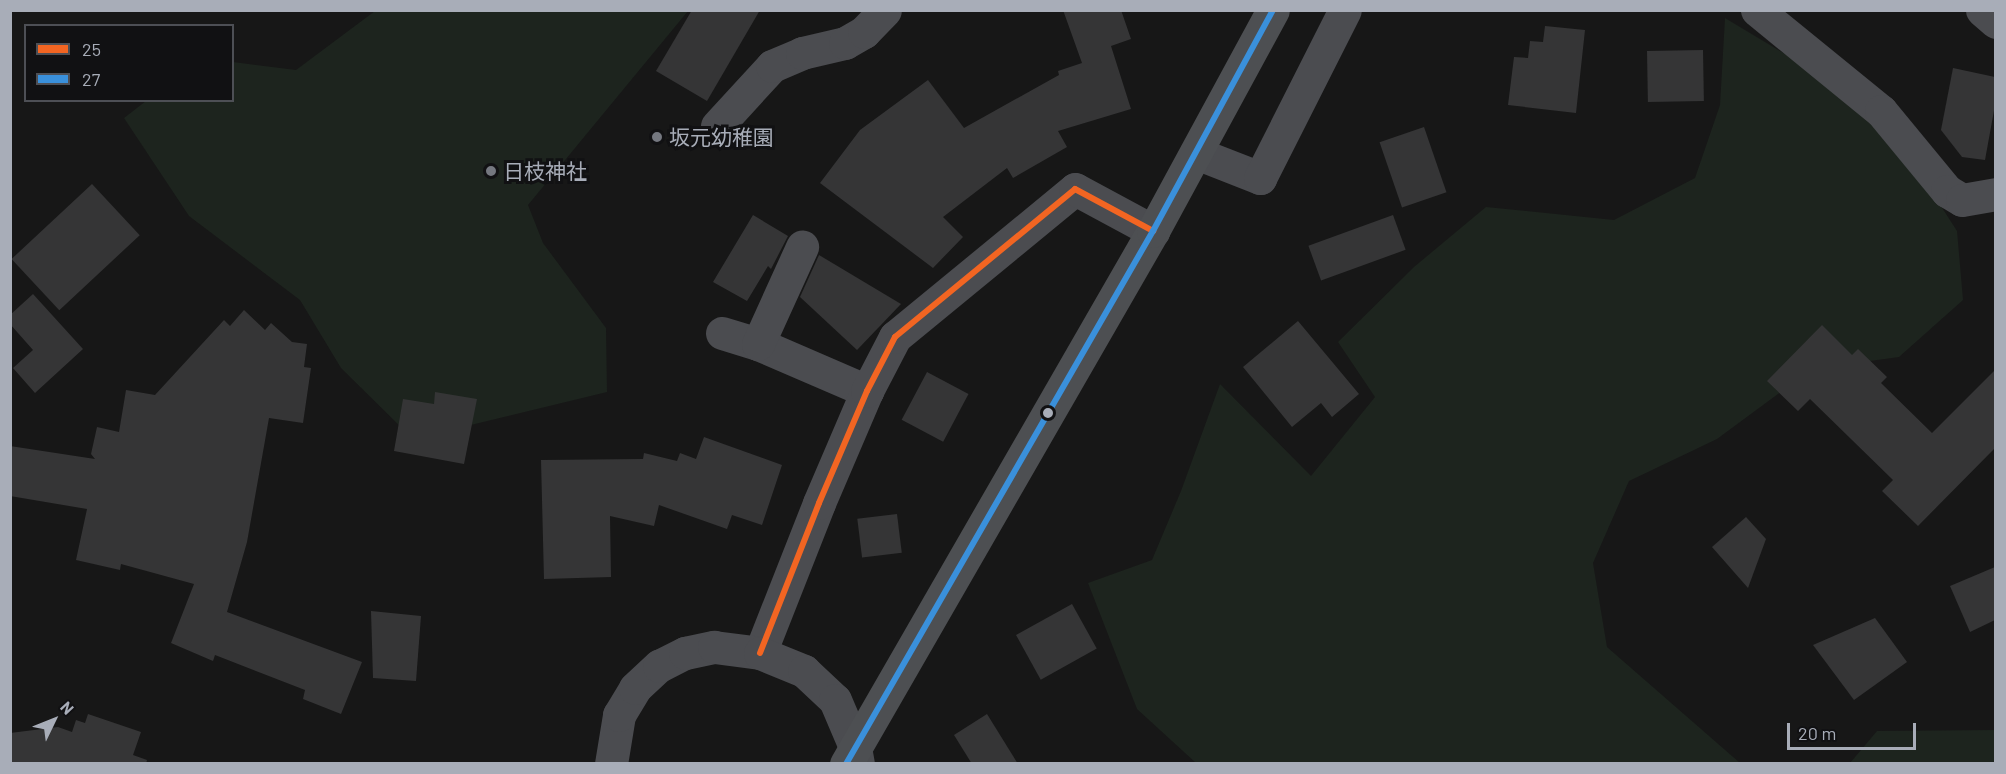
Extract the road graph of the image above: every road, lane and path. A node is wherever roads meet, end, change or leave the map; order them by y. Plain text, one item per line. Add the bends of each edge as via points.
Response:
1 (885, 10) edge
2 (1273, 10) edge
3 (1345, 10) edge
4 (1757, 10) edge
5 (1982, 10) edge
6 (1995, 22) edge
7 (717, 126) dead end
8 (1196, 153) junction
9 (1995, 194) edge
10 (1154, 231) junction
11 (802, 247) dead end
12 (722, 333) dead end
13 (758, 345) junction
14 (867, 391) junction
15 (760, 653) junction
16 (853, 758) edge
17 (611, 764) edge

1 - 7 street via 864,32 845,44 802,53 772,66
2 - 8 main road
3 - 8 street via 1260,178
4 - 9 street via 1881,111 1947,191 1962,200
5 - 6 street
8 - 10 main road
10 - 14 street via 1075,189 895,337
10 - 16 main road
11 - 13 street
12 - 13 street
13 - 14 street
14 - 15 street
15 - 16 street via 804,671 835,700
15 - 17 street via 714,647 685,653 659,666 635,688 619,715

